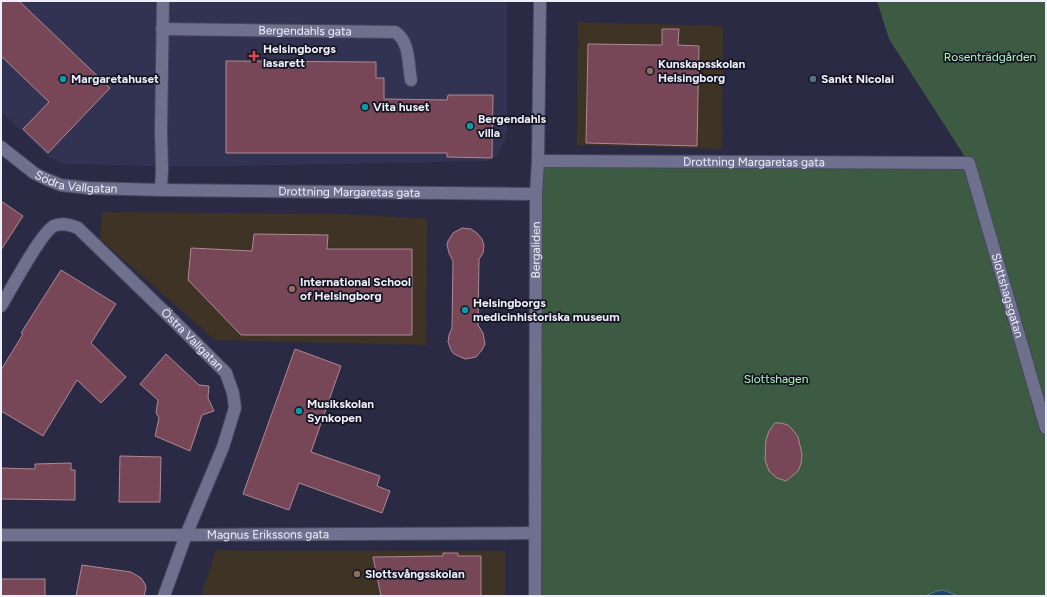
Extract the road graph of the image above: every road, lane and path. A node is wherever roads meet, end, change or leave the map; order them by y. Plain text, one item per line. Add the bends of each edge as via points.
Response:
1 (163, 1) edge
2 (540, 1) edge
3 (162, 29) junction
4 (411, 80) dead end
5 (1, 147) edge
6 (538, 161) junction
7 (969, 163) joint
8 (161, 190) junction
9 (536, 194) junction
10 (1, 306) edge
11 (1046, 428) edge
12 (535, 533) junction
13 (1, 535) edge
14 (186, 535) junction
15 (164, 596) edge
16 (535, 596) edge

1 - 3 street
2 - 6 street, Bergaliden
3 - 4 street, Bergendahls gata via 395,32 405,44
3 - 8 street
5 - 8 street, Södra Vallgatan via 34,173 61,185
6 - 7 street, Drottning Margaretas gata
6 - 9 street, Bergaliden
7 - 11 street, Slottshagsgatan
8 - 9 street, Drottning Margaretas gata
9 - 12 street, Bergaliden
10 - 14 street, Östra Vallgatan via 50,228 55,225 71,225 78,228 226,373 235,408 223,447
12 - 14 street, Magnus Erikssons gata
12 - 16 street, Bergaliden
13 - 14 street, Magnus Erikssons gata
14 - 15 street, Östra Vallgatan

